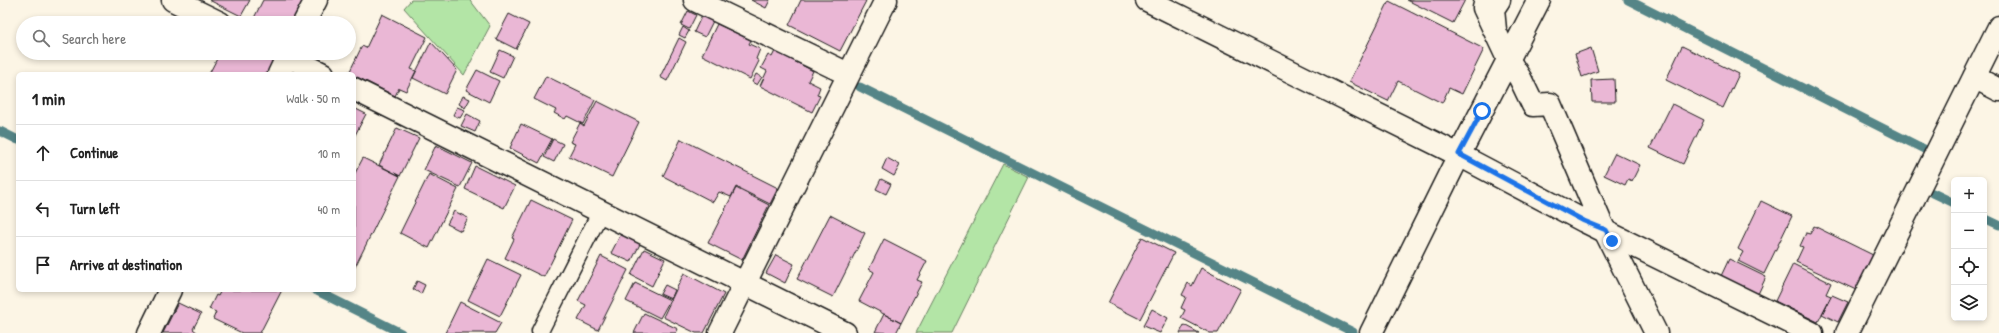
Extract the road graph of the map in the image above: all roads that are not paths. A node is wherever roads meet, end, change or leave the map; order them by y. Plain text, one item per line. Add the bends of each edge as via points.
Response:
1 (173, 0) edge
2 (316, 0) edge
3 (695, 0) edge
4 (886, 0) edge
5 (1147, 0) edge
6 (1486, 0) edge
7 (1499, 0) edge
8 (1539, 0) edge
9 (206, 16) edge
10 (308, 16) edge
11 (1999, 27) edge
12 (1495, 30) junction
13 (1510, 58) junction
14 (287, 60) edge
15 (318, 72) edge
16 (848, 74) junction
17 (1974, 78) junction
18 (356, 90) edge
19 (1999, 90) edge
20 (1459, 154) junction
21 (600, 211) junction
22 (1606, 230) junction
23 (745, 283) junction
24 (169, 292) edge
25 (540, 331) dead end
26 (149, 333) edge
27 (720, 333) edge
28 (845, 333) edge
29 (1371, 333) edge
30 (1656, 333) edge
31 (1812, 333) edge
32 (1847, 333) edge

1 - 9 street
2 - 10 street
3 - 16 street
4 - 16 street
5 - 20 street
6 - 12 street via 1484,8
7 - 12 street via 1493,9
8 - 13 street
11 - 17 street
12 - 13 street
13 - 20 street
13 - 22 street via 1532,105 1550,104
14 - 15 street
16 - 23 street
17 - 19 street
17 - 32 street
18 - 21 street
20 - 22 street via 1584,221
20 - 29 street
21 - 23 street
21 - 25 lane
22 - 30 street
22 - 31 street
23 - 27 street
23 - 28 street
24 - 26 street

